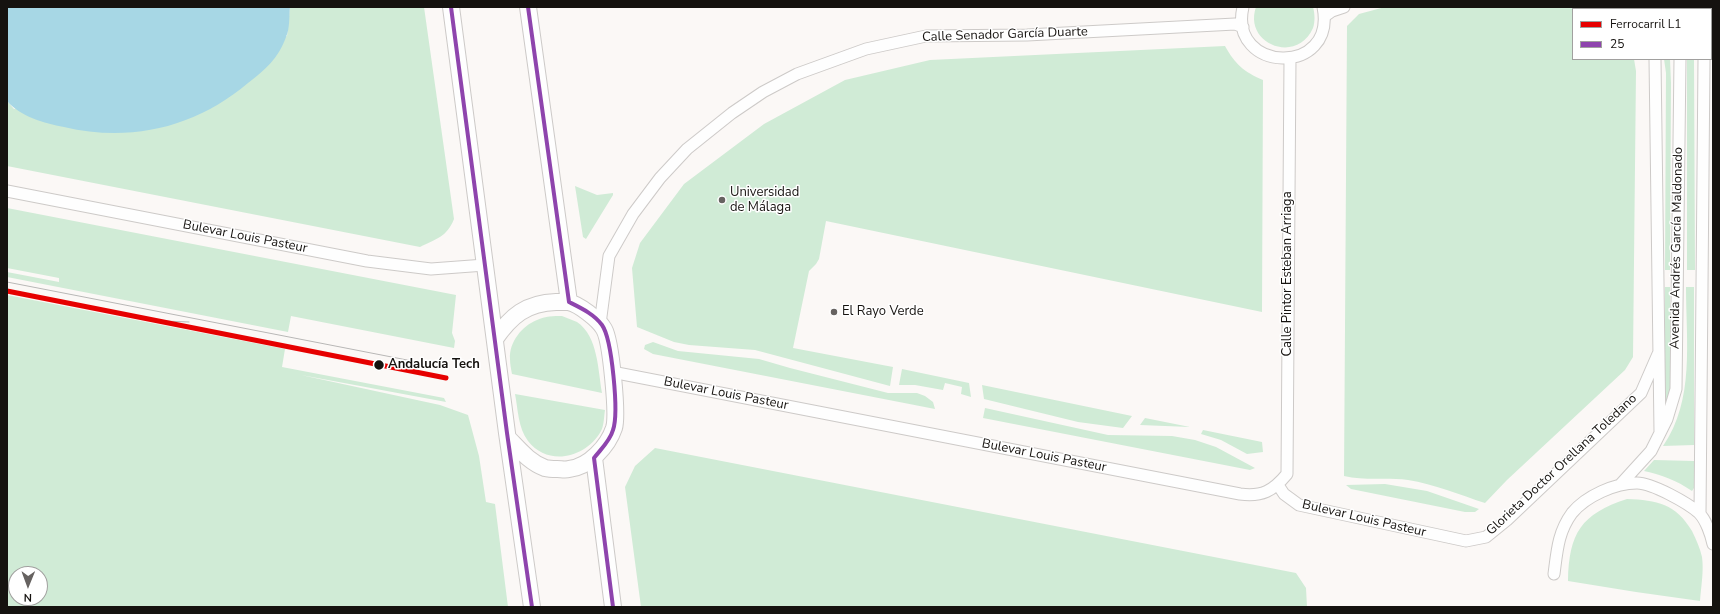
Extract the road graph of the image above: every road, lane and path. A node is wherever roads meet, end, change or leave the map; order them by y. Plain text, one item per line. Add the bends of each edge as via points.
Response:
1 (451, 7) edge
2 (528, 7) edge
3 (1244, 7) edge
4 (1344, 7) edge
5 (1324, 11) edge
6 (1243, 27) junction
7 (1290, 59) junction
8 (1656, 60) edge
9 (1680, 60) edge
10 (1704, 60) edge
11 (7, 191) edge
12 (485, 266) junction
13 (569, 302) junction
14 (600, 324) junction
15 (495, 340) junction
16 (1658, 354) junction
17 (612, 372) junction
18 (1660, 434) junction
19 (508, 438) junction
20 (594, 458) junction
21 (1620, 485) junction
22 (1278, 486) junction
23 (1700, 514) junction
24 (1466, 541) joint
25 (1713, 544) edge
26 (1554, 574) dead end
27 (532, 607) edge
28 (613, 607) edge

1 - 12 street
2 - 13 street
3 - 6 street
4 - 5 street
5 - 7 street via 1322,33 1311,48
6 - 7 street via 1247,39 1265,55 1277,59
6 - 14 street, Calle Senador García Duarte via 1235,24 1027,35 926,36 866,49 797,74 763,92 732,113 687,149 660,178 633,214 609,256
7 - 22 street, Calle Pintor Esteban Arriaga via 1287,474
8 - 16 street, Avenida Andrés García Maldonado
9 - 18 street, Avenida Andrés García Maldonado via 1676,389
10 - 23 street, Avenida Andrés García Maldonado
11 - 12 street, Bulevar Louis Pasteur via 367,260 431,269
12 - 15 street
13 - 14 street via 581,308
13 - 15 street via 541,303 516,314 506,323
14 - 17 street via 605,329
15 - 19 street
16 - 18 street, Avenida Andrés García Maldonado
16 - 24 street, Glorieta Doctor Orellana Toledano via 1641,393 1507,520 1486,537
17 - 20 street via 614,426 609,441
17 - 22 street, Bulevar Louis Pasteur via 1240,494 1252,496 1268,492
18 - 21 street, Avenida Andrés García Maldonado via 1652,451
19 - 20 street via 530,460 546,468 570,470
19 - 27 street
20 - 28 street
21 - 23 street via 1638,483 1674,496
21 - 26 street via 1612,486 1593,496 1572,513 1558,540
22 - 24 street, Bulevar Louis Pasteur via 1299,505
23 - 25 street

